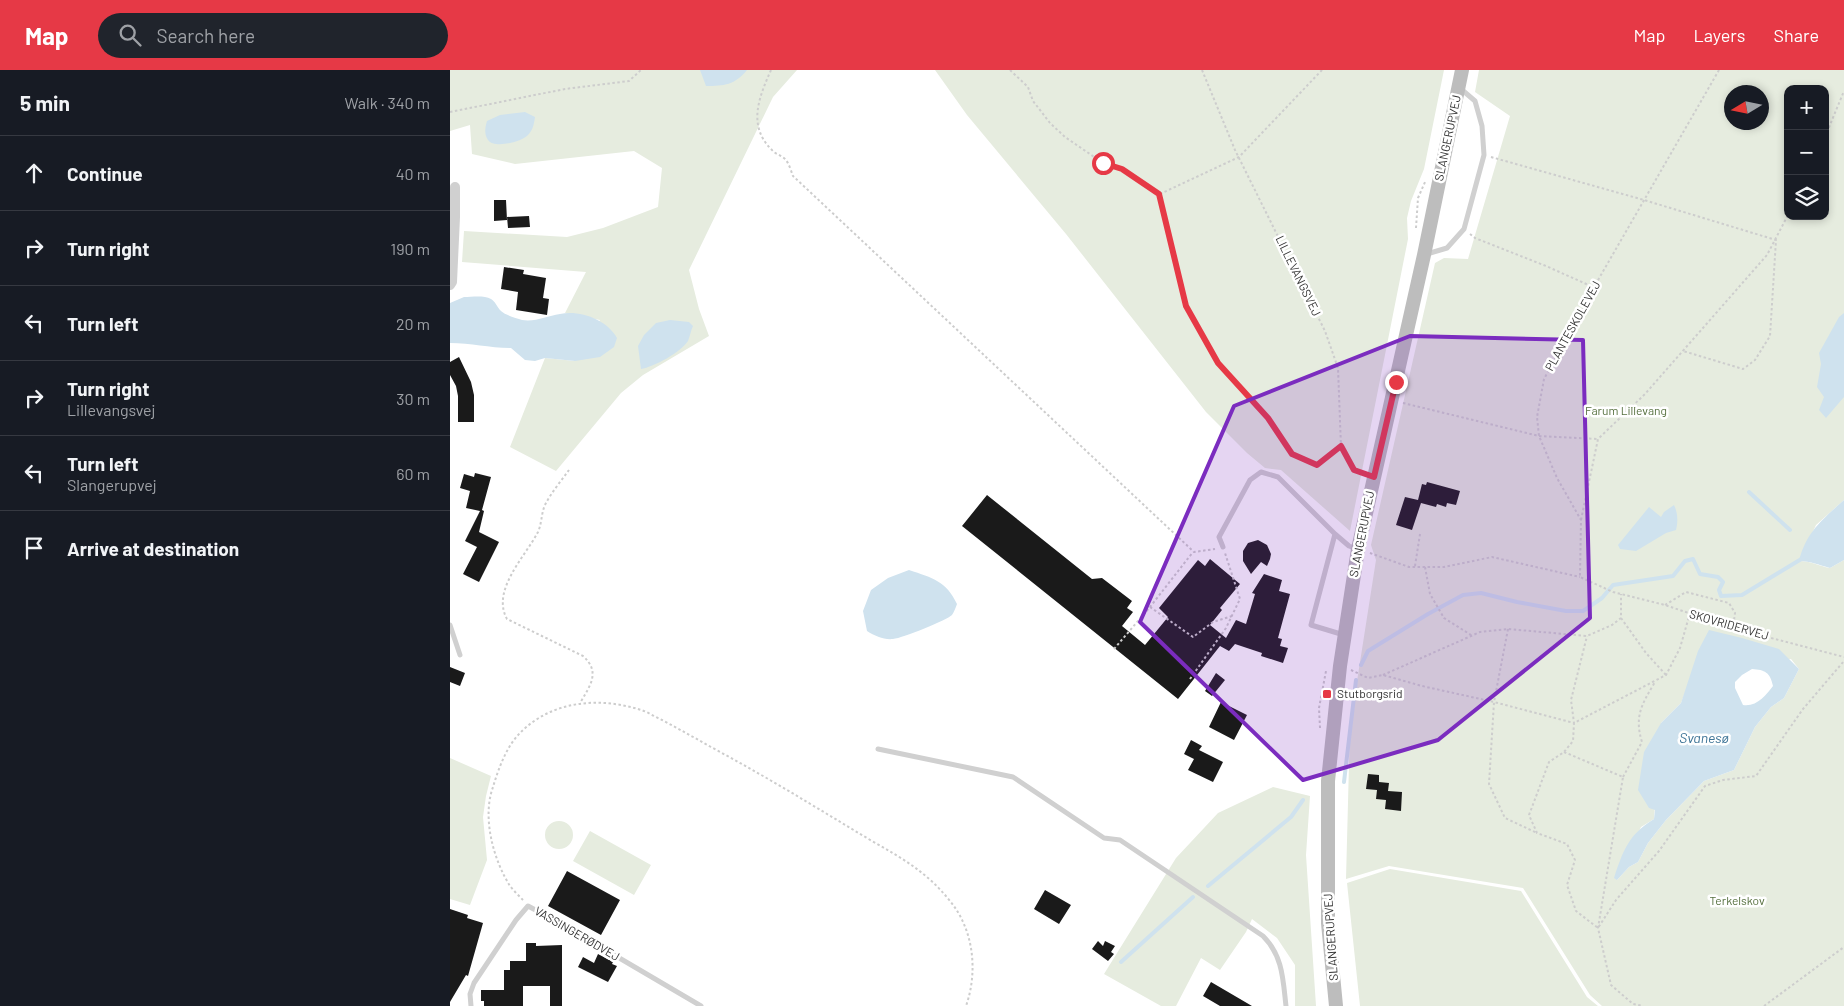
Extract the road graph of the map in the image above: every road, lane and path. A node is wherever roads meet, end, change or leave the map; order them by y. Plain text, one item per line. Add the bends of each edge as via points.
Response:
1 (640, 70) edge
2 (770, 70) edge
3 (1010, 70) edge
4 (1202, 70) edge
5 (1322, 70) edge
6 (1462, 70) edge
7 (1719, 70) edge
8 (1458, 87) junction
9 (1844, 90) edge
10 (450, 112) edge
11 (1828, 130) edge
12 (1484, 154) junction
13 (1239, 157) junction
14 (455, 188) dead end
15 (1159, 194) junction
16 (1644, 200) junction
17 (1786, 220) edge
18 (1464, 229) junction
19 (1776, 240) junction
20 (1424, 255) junction
21 (450, 285) edge
22 (1594, 287) junction
23 (1683, 351) junction
24 (1392, 400) junction
25 (1539, 436) junction
26 (1598, 439) junction
27 (1341, 446) junction
28 (569, 470) dead end
29 (1374, 477) junction
30 (1582, 520) junction
31 (1336, 534) junction
32 (1420, 534) dead end
33 (1223, 547) junction
34 (1358, 549) junction
35 (1194, 552) junction
36 (1414, 567) junction
37 (1425, 567) junction
38 (1580, 577) junction
39 (1621, 594) junction
40 (1665, 605) junction
41 (1150, 607) junction
42 (1690, 613) junction
43 (1232, 616) junction
44 (1621, 618) junction
45 (450, 624) edge
46 (1733, 628) junction
47 (1508, 629) junction
48 (1345, 636) junction
49 (1471, 636) junction
50 (1586, 636) junction
51 (1114, 649) dead end
52 (460, 655) dead end
53 (1844, 657) edge
54 (1844, 661) edge
55 (1357, 672) dead end
56 (1383, 675) junction
57 (1666, 675) junction
58 (1190, 679) dead end
59 (1657, 680) junction
60 (1494, 702) junction
61 (580, 703) junction
62 (1574, 723) junction
63 (878, 749) dead end
64 (1564, 752) junction
65 (1623, 777) junction
66 (1537, 833) junction
67 (528, 906) junction
68 (1598, 928) junction
69 (1844, 947) edge
70 (471, 1006) edge
71 (701, 1006) edge
72 (966, 1006) edge
73 (1286, 1006) edge
74 (1336, 1006) edge
75 (1643, 1006) edge
76 (1764, 1006) edge

1 - 10 path via 629,81 565,89
2 - 35 path via 759,95 757,122 761,137 786,160 793,176
3 - 15 path via 1028,87 1033,101 1064,137
4 - 13 path, LILLEVANGSVEJ
5 - 13 path
6 - 8 main road, SLANGERUPVEJ
7 - 16 path, PLANTESKOLEVEJ
8 - 12 lane via 1475,100 1482,126
8 - 20 main road, SLANGERUPVEJ
9 - 11 path
12 - 16 path
12 - 18 lane
13 - 15 path
13 - 27 path, LILLEVANGSVEJ via 1325,331 1338,368
14 - 21 street
15 - 27 path via 1186,306 1218,363 1268,418 1292,454 1317,465
16 - 19 path
16 - 22 path, PLANTESKOLEVEJ
17 - 19 path
18 - 20 lane via 1447,248
18 - 22 path via 1475,238
19 - 23 path via 1767,255
19 - 23 path via 1770,336 1755,360 1743,370
20 - 24 main road, SLANGERUPVEJ
22 - 25 path, PLANTESKOLEVEJ via 1544,379 1537,417
23 - 26 path via 1645,394
24 - 25 path
24 - 29 main road, SLANGERUPVEJ
25 - 26 path
25 - 30 path, PLANTESKOLEVEJ via 1557,478
26 - 30 path
27 - 29 path, LILLEVANGSVEJ via 1354,470
28 - 61 path via 545,506 541,524 502,595 502,604 507,619 589,661 593,675
29 - 34 main road, SLANGERUPVEJ
30 - 38 path
31 - 33 lane via 1278,477 1261,472 1250,480 1219,537
31 - 34 lane via 1349,546
31 - 48 lane via 1311,625
32 - 36 path
33 - 35 path
33 - 43 path via 1240,599
34 - 36 path
34 - 48 main road, SLANGERUPVEJ
35 - 41 path
36 - 37 path
37 - 38 path via 1444,567 1492,557
37 - 49 path via 1430,594 1442,615
38 - 39 path, SKOVRIDERVEJ
39 - 40 path, SKOVRIDERVEJ
39 - 44 path
40 - 42 path, SKOVRIDERVEJ
40 - 46 path via 1686,592 1729,604 1734,613
41 - 43 path via 1193,637 1213,622
41 - 51 path
42 - 46 path, SKOVRIDERVEJ
42 - 57 path via 1680,648
43 - 58 path
44 - 50 path via 1612,626
44 - 57 path via 1646,654
45 - 52 lane
46 - 53 path, SKOVRIDERVEJ
47 - 49 path
47 - 50 path
47 - 60 path
48 - 74 main road, SLANGERUPVEJ via 1328,781 1328,922
49 - 56 path
50 - 62 path via 1571,700
54 - 68 path via 1802,710 1756,776 1704,786 1659,852 1616,900
55 - 56 path via 1368,678
56 - 60 path
57 - 59 path
59 - 62 path
59 - 65 path via 1642,703 1638,723 1642,742
60 - 62 path
60 - 66 path via 1489,784 1505,818
61 - 67 path via 542,716 522,731 509,747 490,794 491,837 499,864 511,886
61 - 72 path via 618,704 642,710 768,778 920,870 951,901 964,924 973,969
62 - 64 path via 1573,741
63 - 73 lane via 1013,777 1104,838 1120,840 1270,943 1283,975
64 - 65 path
64 - 66 path via 1549,762 1529,815
65 - 68 path
66 - 68 path via 1567,844 1576,860 1567,885 1576,911
67 - 70 lane, VASSINGERØDVEJ via 474,983 470,994
67 - 71 lane, VASSINGERØDVEJ
68 - 75 path via 1611,985 1633,1004
69 - 76 path

